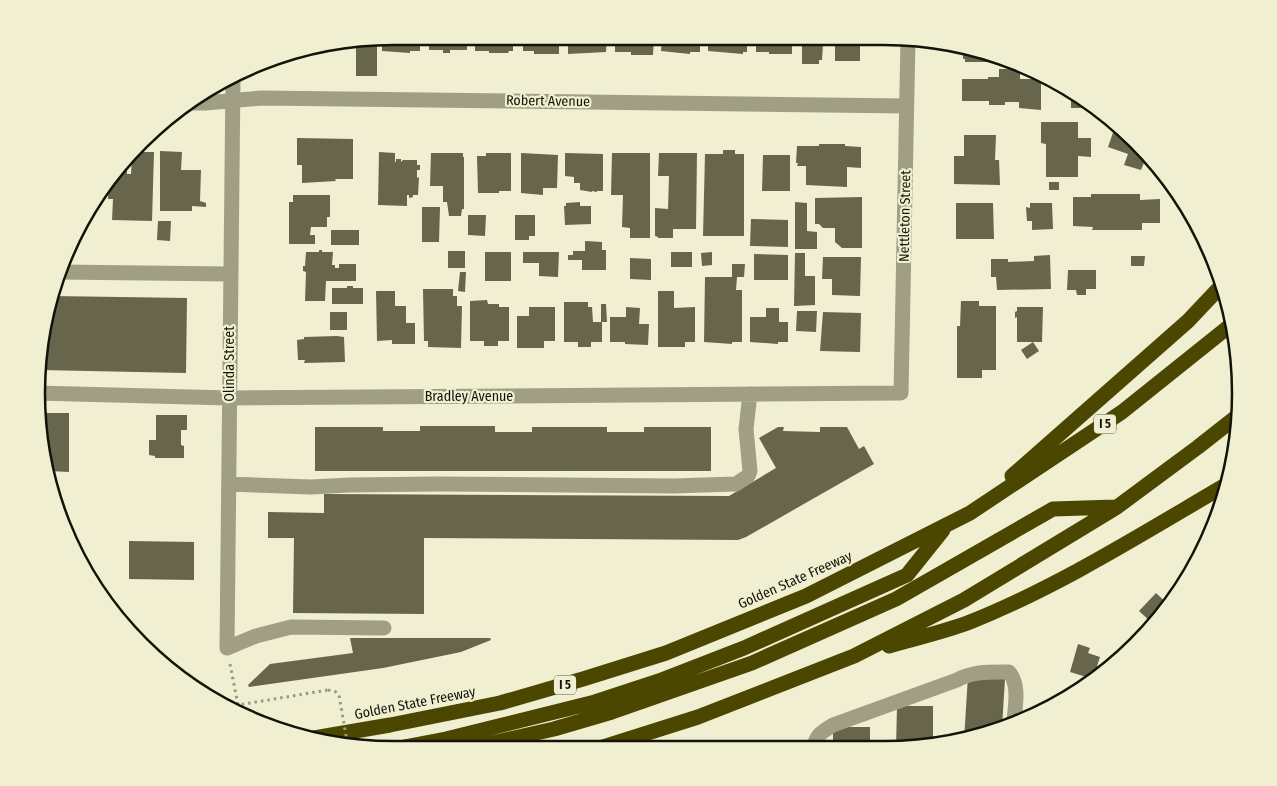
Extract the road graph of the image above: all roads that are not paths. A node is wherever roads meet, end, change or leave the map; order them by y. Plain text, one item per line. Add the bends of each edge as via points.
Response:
1 (908, 46) edge
2 (233, 84) edge
3 (233, 100) junction
4 (202, 103) edge
5 (906, 106) junction
6 (66, 272) edge
7 (230, 274) junction
8 (1217, 291) edge
9 (1226, 329) edge
10 (45, 393) edge
11 (901, 393) joint
12 (750, 394) junction
13 (229, 398) junction
14 (1231, 421) edge
15 (229, 484) junction
16 (1218, 489) edge
17 (1117, 507) junction
18 (970, 513) junction
19 (947, 525) junction
20 (384, 628) dead end
21 (854, 656) junction
22 (1014, 716) edge
23 (331, 735) edge
24 (440, 741) edge
25 (501, 741) edge
26 (622, 741) edge
27 (815, 741) edge

1 - 5 street, Nettleton Street
2 - 3 street, Olinda Street
3 - 4 street, Robert Avenue
3 - 5 street, Robert Avenue
3 - 7 street, Olinda Street
5 - 11 street, Nettleton Street
6 - 7 street
7 - 13 street, Olinda Street
8 - 18 highway via 1188,322
9 - 18 highway, Golden State Freeway / I 5 via 1122,412
10 - 13 street, Bradley Avenue
11 - 12 street, Bradley Avenue
12 - 13 street, Bradley Avenue
12 - 15 street via 746,429 750,471 736,484 312,487
13 - 15 street, Olinda Street
14 - 17 highway
15 - 20 street, Olinda Street via 227,648 291,627
16 - 21 highway via 1043,588 969,622
17 - 21 highway via 964,600
17 - 25 highway via 1053,509 896,598 752,663 612,712
18 - 19 highway, Golden State Freeway / I 5
19 - 23 highway, Golden State Freeway / I 5 via 806,596 666,653 500,703
19 - 24 highway via 908,575 744,648 595,702
21 - 26 highway via 698,717
22 - 27 street via 1015,684 1009,672 967,674 833,725

